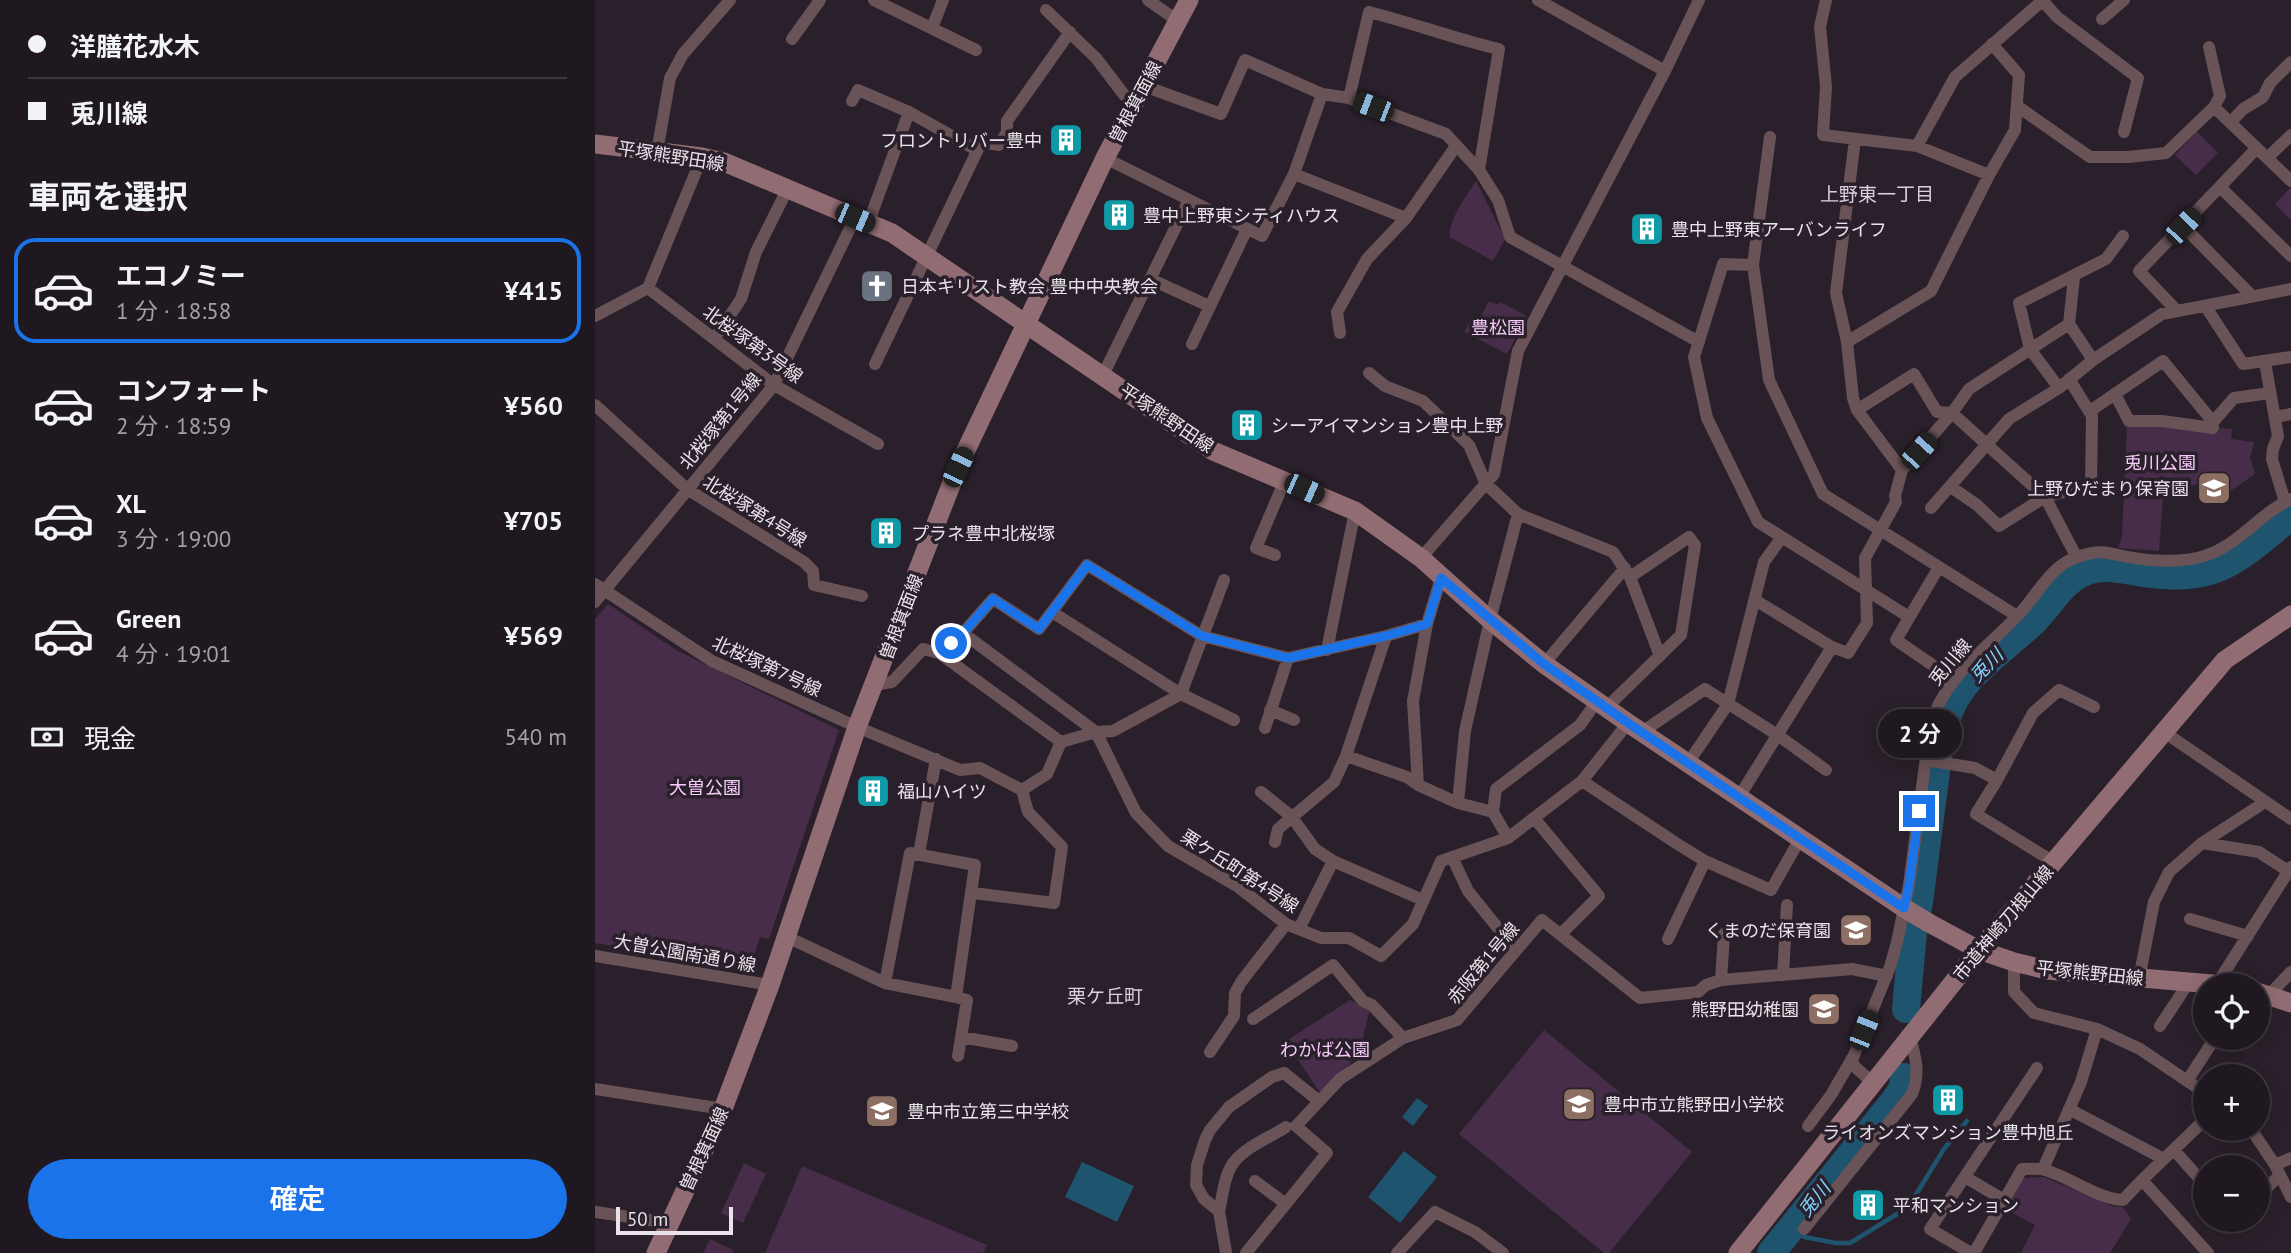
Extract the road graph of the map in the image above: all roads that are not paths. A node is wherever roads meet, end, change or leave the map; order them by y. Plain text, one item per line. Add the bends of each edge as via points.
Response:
1 (730, 0) edge
2 (820, 0) edge
3 (874, 0) edge
4 (943, 0) edge
5 (1148, 0) edge
6 (1189, 0) edge
7 (1538, 0) edge
8 (1699, 0) edge
9 (1826, 0) edge
10 (2042, 0) edge
11 (2124, 0) edge
12 (1046, 10) dead end
13 (2102, 19) dead end
14 (1178, 22) junction
15 (932, 28) junction
16 (1070, 32) junction
17 (792, 39) dead end
18 (1991, 44) junction
19 (2209, 47) dead end
20 (977, 50) dead end
21 (2291, 62) edge
22 (1665, 71) junction
23 (1144, 86) junction
24 (1322, 94) junction
25 (1349, 98) junction
26 (852, 101) dead end
27 (1135, 104) junction
28 (2017, 106) junction
29 (2214, 107) junction
30 (909, 112) junction
31 (2231, 122) junction
32 (2124, 132) dead end
33 (2291, 135) edge
34 (1770, 137) dead end
35 (1855, 139) junction
36 (595, 144) edge
37 (981, 145) junction
38 (1456, 146) junction
39 (1917, 146) junction
40 (2256, 149) junction
41 (657, 152) junction
42 (702, 157) junction
43 (1105, 158) junction
44 (2267, 158) junction
45 (1479, 170) junction
46 (1294, 174) junction
47 (1989, 175) junction
48 (2291, 181) edge
49 (2220, 187) junction
50 (787, 190) junction
51 (1189, 200) junction
52 (1406, 218) junction
53 (862, 221) junction
54 (2183, 226) junction
55 (1247, 229) junction
56 (2123, 236) dead end
57 (927, 256) junction
58 (2291, 256) edge
59 (1561, 265) junction
60 (1753, 265) junction
61 (2074, 277) junction
62 (1150, 279) junction
63 (648, 288) junction
64 (2291, 289) edge
65 (2252, 296) junction
66 (1209, 306) junction
67 (2206, 307) junction
68 (2177, 311) junction
69 (595, 316) edge
70 (1025, 323) junction
71 (2069, 324) junction
72 (1340, 333) dead end
73 (714, 339) junction
74 (1699, 342) junction
75 (1846, 342) junction
76 (1192, 344) dead end
77 (2030, 349) junction
78 (2291, 357) edge
79 (2093, 360) junction
80 (2265, 362) junction
81 (875, 364) dead end
82 (1369, 373) dead end
83 (1103, 375) junction
84 (2064, 384) junction
85 (774, 385) junction
86 (2270, 393) junction
87 (2115, 394) junction
88 (595, 405) edge
89 (1857, 410) junction
90 (2090, 411) junction
91 (1952, 413) junction
92 (2291, 414) edge
93 (2276, 416) junction
94 (2213, 422) junction
95 (1987, 443) junction
96 (878, 444) dead end
97 (1902, 470) junction
98 (1285, 480) junction
99 (1486, 484) junction
100 (1951, 487) junction
101 (687, 489) junction
102 (2045, 497) junction
103 (2288, 501) edge
104 (1931, 508) dead end
105 (1355, 511) junction
106 (1518, 513) junction
107 (1881, 530) junction
108 (1782, 537) junction
109 (1275, 555) dead end
110 (2076, 556) junction
111 (1421, 558) junction
112 (1939, 567) junction
113 (1628, 572) junction
114 (1441, 578) junction
115 (1224, 580) dead end
116 (599, 588) edge
117 (1867, 591) junction
118 (862, 596) dead end
119 (1755, 600) junction
120 (595, 603) edge
121 (1052, 612) junction
122 (2017, 615) junction
123 (2291, 615) edge
124 (1909, 618) junction
125 (1490, 620) junction
126 (1427, 624) junction
127 (963, 633) junction
128 (1202, 636) junction
129 (1386, 636) junction
130 (1832, 647) junction
131 (1327, 650) junction
132 (939, 653) junction
133 (1660, 656) junction
134 (1288, 658) junction
135 (1544, 664) junction
136 (1954, 679) junction
137 (874, 685) junction
138 (1181, 694) junction
139 (1602, 704) junction
140 (1728, 704) junction
141 (2094, 707) dead end
142 (1270, 710) junction
143 (1234, 720) dead end
144 (1294, 720) dead end
145 (857, 727) junction
146 (1635, 727) junction
147 (1265, 729) dead end
148 (1096, 732) junction
149 (2164, 732) junction
150 (1779, 736) junction
151 (1061, 742) junction
152 (1346, 756) junction
153 (936, 759) junction
154 (1934, 762) junction
155 (1688, 763) junction
156 (1826, 770) dead end
157 (1582, 780) junction
158 (1997, 780) junction
159 (1418, 785) junction
160 (1023, 790) junction
161 (1261, 792) dead end
162 (1738, 797) junction
163 (2265, 802) junction
164 (1458, 803) junction
165 (1493, 812) junction
166 (1291, 816) junction
167 (1534, 818) junction
168 (2291, 819) edge
169 (1508, 838) junction
170 (1800, 839) junction
171 (1275, 842) dead end
172 (2202, 843) junction
173 (919, 854) junction
174 (1451, 858) junction
175 (1333, 861) junction
176 (1706, 861) junction
177 (2054, 862) junction
178 (2290, 869) edge
179 (973, 894) junction
180 (1423, 900) junction
181 (1787, 905) dead end
182 (1912, 913) junction
183 (2189, 919) dead end
184 (1293, 926) junction
185 (1561, 934) junction
186 (1724, 934) dead end
187 (785, 936) junction
188 (2248, 936) junction
189 (1668, 939) dead end
190 (1515, 949) junction
191 (1979, 950) junction
192 (595, 956) edge
193 (2014, 962) junction
194 (2291, 971) edge
195 (2228, 973) edge
196 (1783, 975) junction
197 (1887, 976) junction
198 (2139, 979) junction
199 (1721, 980) junction
200 (2189, 982) junction
201 (2193, 982) edge
202 (885, 983) junction
203 (770, 985) junction
204 (2270, 988) edge
205 (2270, 995) edge
206 (956, 997) junction
207 (2291, 1003) edge
208 (1234, 1016) junction
209 (1220, 1017) dead end
210 (1253, 1019) dead end
211 (2161, 1026) dead end
212 (2097, 1029) junction
213 (961, 1037) junction
214 (1403, 1038) junction
215 (1910, 1038) junction
216 (1011, 1046) dead end
217 (2207, 1050) edge
218 (1210, 1052) dead end
219 (958, 1056) dead end
220 (1853, 1057) junction
221 (2037, 1068) dead end
222 (2187, 1081) junction
223 (1873, 1083) junction
224 (2193, 1085) edge
225 (595, 1089) edge
226 (1319, 1101) junction
227 (723, 1109) junction
228 (2069, 1110) junction
229 (1808, 1126) dead end
230 (1286, 1127) dead end
231 (2193, 1131) edge
232 (2259, 1141) edge
233 (2174, 1150) junction
234 (2162, 1158) junction
235 (2291, 1158) edge
236 (2043, 1169) junction
237 (2277, 1170) junction
238 (2193, 1171) edge
239 (1965, 1177) junction
240 (2270, 1179) edge
241 (2141, 1180) junction
242 (1255, 1181) dead end
243 (2291, 1196) edge
244 (2004, 1200) junction
245 (1286, 1204) junction
246 (1219, 1211) junction
247 (595, 1212) edge
248 (670, 1223) junction
249 (1804, 1229) dead end
250 (1403, 1251) edge
251 (1970, 1252) edge
252 (656, 1253) edge
253 (1226, 1253) edge
254 (1246, 1253) edge
255 (1503, 1253) edge
256 (1738, 1253) edge
257 (2208, 1253) edge

1 - 41 street via 683,54 670,78
2 - 17 street
3 - 15 street
4 - 15 street
5 - 14 street
6 - 14 street, 曽根箕面線
7 - 22 street
8 - 22 street
9 - 35 street via 1820,27 1826,86 1823,135
10 - 18 street
10 - 32 street via 2057,17 2138,78
11 - 13 street
12 - 16 street
14 - 23 street, 曽根箕面線
15 - 20 street
16 - 27 street
16 - 37 street via 1007,121 999,145
18 - 28 street via 2019,75
18 - 39 street via 1955,77
19 - 29 street via 2220,96
21 - 31 street via 2263,97
22 - 59 street
23 - 24 street via 1220,114 1245,60
23 - 27 street, 曽根箕面線
24 - 25 street
24 - 46 street
25 - 38 street via 1445,134
25 - 45 street via 1369,12 1499,49
26 - 30 street via 858,90
27 - 43 street, 曽根箕面線
28 - 29 street via 2090,157 2166,153
28 - 47 street via 2015,130
29 - 31 street
30 - 37 street via 972,148
30 - 53 street, 北桜塚第1号線
31 - 40 street
33 - 44 street
34 - 60 street
35 - 39 street
35 - 75 street via 1836,293
36 - 41 street, 平塚熊野田線
37 - 57 street
38 - 45 street
38 - 52 street
39 - 47 street
40 - 44 street
40 - 49 street
41 - 42 street, 平塚熊野田線
42 - 50 street, 平塚熊野田線
42 - 63 street
43 - 51 street
43 - 70 street, 曽根箕面線
44 - 48 street
45 - 59 street via 1498,200 1510,237
46 - 52 street
46 - 55 street via 1262,236
47 - 75 street via 1931,291
49 - 54 street
49 - 58 street
50 - 53 street, 平塚熊野田線
50 - 73 street via 756,252 741,299
51 - 55 street
51 - 62 street
52 - 72 street via 1367,259 1336,312
53 - 57 street, 平塚熊野田線 via 892,233
53 - 85 street, 北桜塚第1号線
54 - 65 street
54 - 68 street via 2139,271
55 - 66 street
56 - 61 street via 2106,259
57 - 70 street, 平塚熊野田線
57 - 81 street
59 - 74 street
59 - 99 street via 1518,351 1494,474
60 - 74 street via 1723,264
60 - 107 street via 1769,380 1823,494
61 - 71 street
61 - 77 street via 2019,303
62 - 66 street
62 - 83 street
63 - 69 street
63 - 73 street, 北桜塚第3号線
64 - 65 street
65 - 67 street
66 - 76 street
67 - 68 street
67 - 80 street via 2243,364
68 - 79 street via 2162,314
70 - 83 street, 平塚熊野田線
70 - 137 street, 曽根箕面線 via 958,467
71 - 77 street
71 - 79 street
73 - 85 street, 北桜塚第3号線
74 - 108 street via 1694,357 1707,418 1758,522
75 - 89 street
77 - 84 street
77 - 91 street via 1969,389
78 - 80 street
79 - 84 street
80 - 86 street
82 - 99 street via 1385,386 1423,401 1469,445
83 - 98 street, 平塚熊野田線 via 1213,450
84 - 90 street
84 - 95 street via 2009,419
85 - 96 street, 北桜塚第3号線
85 - 101 street, 北桜塚第1号線
86 - 93 street
86 - 94 street via 2234,398
87 - 90 street
87 - 94 street via 2129,421 2213,428
87 - 94 street via 2163,361
88 - 101 street, 北桜塚第4号線
89 - 91 street via 1915,374 1937,412
89 - 97 street
90 - 102 street via 2091,485
91 - 95 street
91 - 97 street
92 - 93 street
93 - 103 street via 2278,436 2272,456
95 - 100 street
95 - 102 street
97 - 107 street via 1896,502
98 - 105 street, 平塚熊野田線
98 - 109 street via 1256,548
99 - 106 street
99 - 111 street
100 - 102 street via 1999,526
100 - 104 street
101 - 116 street, 北桜塚第1号線
101 - 118 street, 北桜塚第4号線 via 804,562 813,570 814,585
102 - 110 street
103 - 110 street via 2230,544 2200,558 2173,561 2109,552
105 - 111 street, 平塚熊野田線
105 - 131 street
106 - 113 street via 1613,552
106 - 125 street
107 - 112 street
107 - 117 street via 1865,558
108 - 117 street
108 - 119 street via 1764,562
110 - 122 street, 兎川線 via 2041,584
111 - 114 street, 平塚熊野田線
112 - 122 street
112 - 124 street
113 - 133 street
113 - 133 street via 1689,537 1695,545 1681,635
113 - 135 street
114 - 125 street, 平塚熊野田線
114 - 126 street
115 - 128 street
116 - 120 street, 北桜塚第1号線
116 - 145 street, 北桜塚第7号線 via 712,662
117 - 124 street
117 - 130 street via 1867,623 1847,653
119 - 130 street
119 - 140 street
121 - 127 street via 1039,629 993,599
121 - 128 street via 1087,565
121 - 138 street
122 - 136 street, 兎川線
123 - 149 street, 市道神崎刀根山線 via 2225,660
124 - 136 street via 1895,640
125 - 135 street, 平塚熊野田線
125 - 164 street via 1465,731
126 - 129 street
126 - 159 street via 1413,701
127 - 132 street
127 - 148 street
128 - 134 street
128 - 138 street
129 - 131 street
129 - 152 street
130 - 150 street
131 - 134 street
132 - 137 street via 923,649 892,682
132 - 151 street
133 - 139 street
134 - 142 street
135 - 139 street, 平塚熊野田線
136 - 154 street, 兎川線 via 1935,708 1930,727
137 - 145 street, 曽根箕面線
138 - 143 street
138 - 148 street via 1113,731
139 - 146 street, 平塚熊野田線
139 - 165 street via 1496,789
140 - 146 street via 1705,689
140 - 150 street
140 - 155 street
141 - 158 street via 2059,690 2033,713
142 - 144 street
142 - 147 street
145 - 153 street, 北桜塚第7号線
145 - 187 street, 曽根箕面線
146 - 155 street, 平塚熊野田線
146 - 157 street
148 - 151 street
148 - 184 street, 栗ケ丘町第4号線 via 1136,813 1168,846 1237,886
149 - 163 street
149 - 177 street, 市道神崎刀根山線
150 - 156 street
150 - 162 street
151 - 160 street via 1047,774
152 - 159 street
152 - 166 street via 1334,782
153 - 160 street, 北桜塚第7号線 via 960,770 980,768
153 - 173 street
154 - 158 street via 1975,768
154 - 182 street, 兎川線 via 1909,885
155 - 162 street, 平塚熊野田線
157 - 167 street
157 - 176 street
158 - 177 street via 1976,814
159 - 164 street
160 - 179 street via 1028,811 1062,847 1054,903
161 - 166 street
162 - 170 street, 平塚熊野田線
163 - 168 street
163 - 172 street
164 - 165 street
165 - 169 street
166 - 171 street via 1278,829
166 - 175 street via 1315,849
167 - 169 street
167 - 185 street via 1599,896
169 - 174 street
170 - 176 street via 1772,890
170 - 182 street, 平塚熊野田線
172 - 178 street via 2259,852
172 - 198 street via 2168,872 2154,902
173 - 179 street via 975,865
173 - 202 street via 910,853
174 - 180 street via 1441,861
174 - 190 street via 1468,891
175 - 180 street
175 - 184 street
176 - 189 street
177 - 191 street, 市道神崎刀根山線
178 - 188 street
179 - 206 street
180 - 184 street, 栗ケ丘町第4号線 via 1413,924 1381,956 1349,939 1321,938
181 - 196 street
182 - 191 street, 平塚熊野田線
182 - 197 street, 兎川線
183 - 188 street
184 - 208 street via 1241,982 1235,993
185 - 190 street, 赤阪第1号線 via 1542,920
185 - 199 street, 赤阪第1号線 via 1640,998 1698,992
186 - 199 street
187 - 202 street
187 - 203 street, 曽根箕面線
188 - 195 street
190 - 214 street, 赤阪第1号線 via 1457,1020
191 - 193 street, 平塚熊野田線
191 - 215 street, 市道神崎刀根山線
192 - 203 street, 大曽公園南通り線
193 - 198 street, 平塚熊野田線
193 - 212 street via 2014,992 2034,1013
194 - 204 street
196 - 197 street, 赤阪第1号線 via 1852,970
196 - 199 street, 赤阪第1号線
197 - 220 street, 兎川線
198 - 200 street, 平塚熊野田線
200 - 201 street, 平塚熊野田線
200 - 211 street
202 - 206 street
203 - 227 street, 曽根箕面線
205 - 207 street
206 - 213 street via 967,1000
208 - 209 street
208 - 218 street
210 - 214 street via 1333,965
212 - 222 street via 2140,1049
212 - 228 street
213 - 216 street
213 - 219 street
214 - 226 street, 赤阪第1号線 via 1340,1079
215 - 223 street, 市道神崎刀根山線
215 - 249 street via 1917,1067 1912,1094
217 - 222 street
220 - 223 street via 1854,1066
220 - 229 street, 兎川線
221 - 239 street
222 - 224 street
223 - 256 street, 市道神崎刀根山線
225 - 227 street
226 - 245 street, 赤阪第1号線 via 1296,1126 1327,1153
226 - 246 street via 1284,1073 1229,1107 1210,1130 1197,1165 1196,1185
227 - 248 street, 曽根箕面線
228 - 234 street
228 - 236 street
230 - 246 street via 1234,1163
231 - 233 street
232 - 237 street
233 - 234 street
233 - 238 street
234 - 241 street
235 - 237 street
236 - 241 street via 2110,1199 2123,1200
236 - 244 street via 2022,1169
237 - 240 street
237 - 243 street
239 - 244 street
239 - 251 street via 1930,1229
241 - 257 street
242 - 245 street
244 - 251 street
245 - 254 street, 赤阪第1号線
246 - 253 street
247 - 248 street
248 - 252 street, 曽根箕面線
250 - 255 street via 1435,1212 1475,1232

